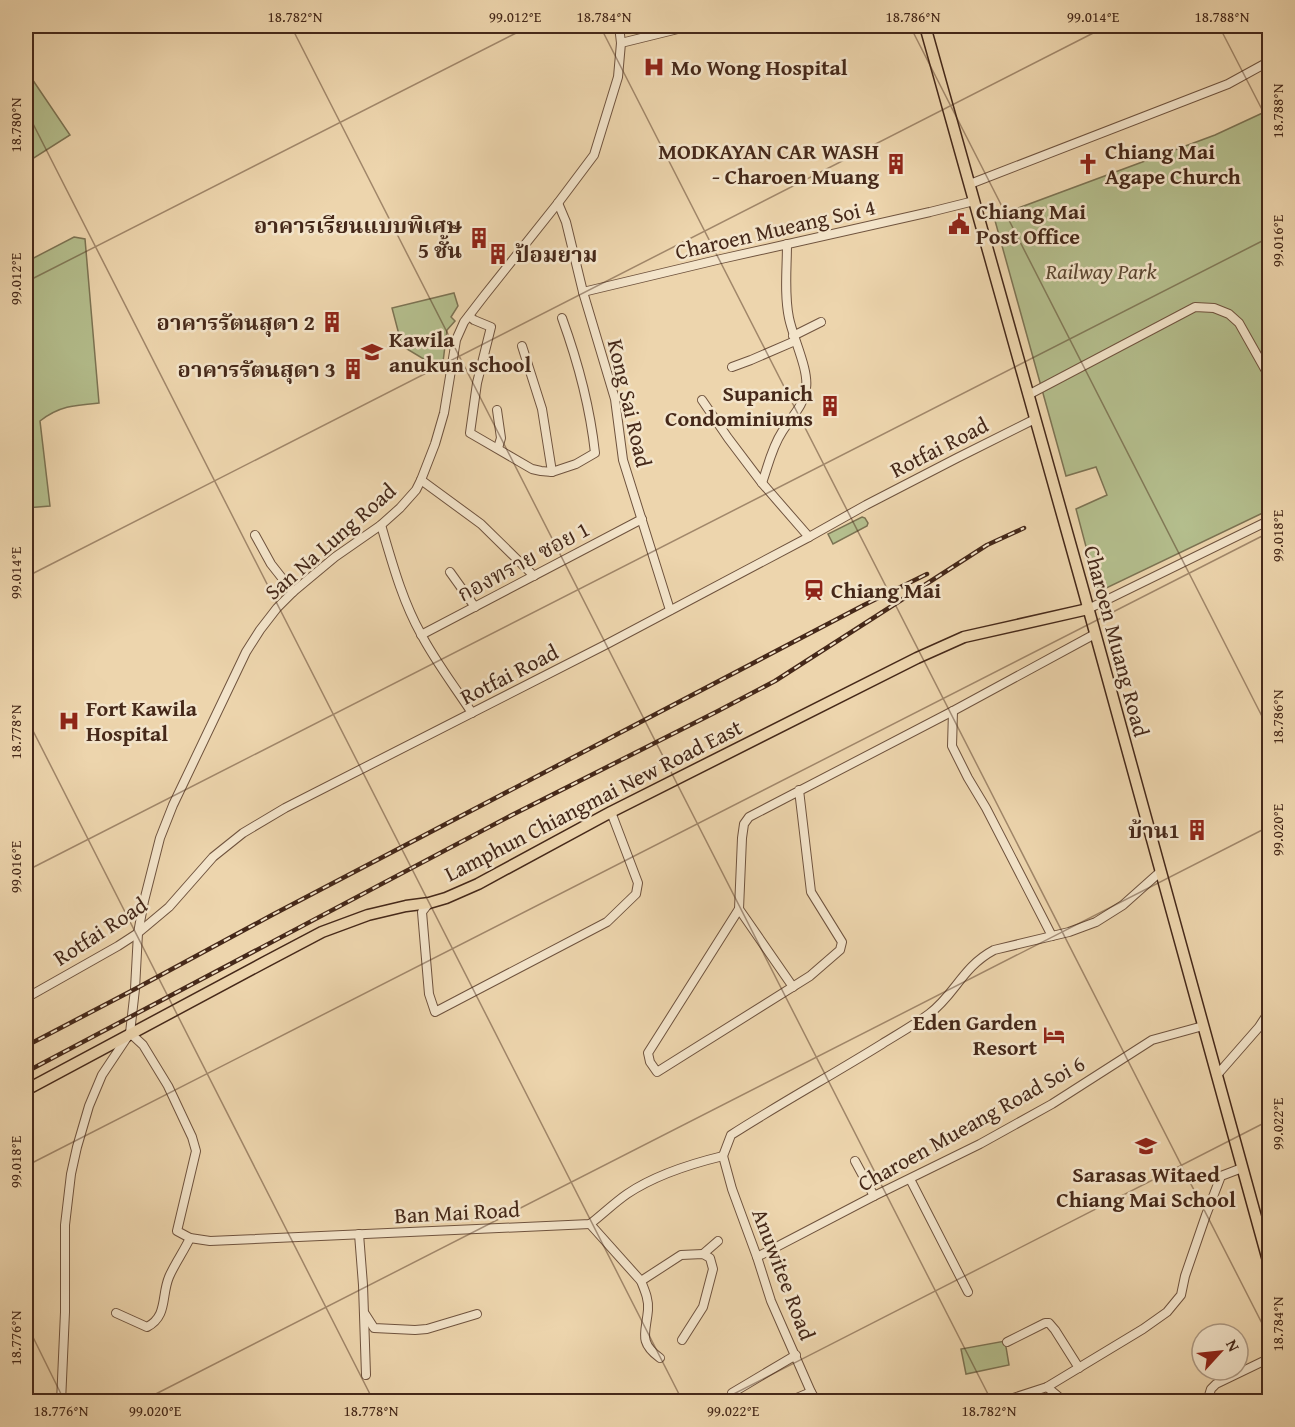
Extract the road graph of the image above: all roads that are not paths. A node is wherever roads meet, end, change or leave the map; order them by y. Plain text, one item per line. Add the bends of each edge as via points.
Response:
1 (620, 26) edge
2 (690, 26) edge
3 (926, 26) edge
4 (621, 43) junction
5 (1269, 62) edge
6 (970, 184) junction
7 (974, 201) junction
8 (558, 202) junction
9 (787, 244) junction
10 (583, 292) junction
11 (469, 316) junction
12 (562, 318) dead end
13 (821, 322) dead end
14 (794, 338) junction
15 (522, 346) dead end
16 (732, 367) dead end
17 (1269, 378) edge
18 (1029, 394) junction
19 (702, 400) dead end
20 (497, 410) dead end
21 (1035, 419) junction
22 (498, 448) junction
23 (552, 472) junction
24 (421, 480) junction
25 (762, 483) junction
26 (642, 519) junction
27 (1269, 520) edge
28 (381, 525) junction
29 (255, 535) dead end
30 (809, 537) junction
31 (450, 572) dead end
32 (534, 576) junction
33 (1083, 589) junction
34 (294, 592) junction
35 (475, 607) junction
36 (1088, 609) junction
37 (670, 610) junction
38 (1069, 612) junction
39 (1094, 632) junction
40 (421, 635) junction
41 (953, 711) junction
42 (472, 713) junction
43 (799, 790) junction
44 (611, 812) junction
45 (1160, 872) junction
46 (429, 903) junction
47 (739, 909) junction
48 (138, 933) junction
49 (1052, 936) junction
50 (793, 987) junction
51 (26, 998) edge
52 (1269, 1010) edge
53 (1203, 1026) junction
54 (1259, 1027) junction
55 (1269, 1032) edge
56 (130, 1033) junction
57 (1216, 1075) junction
58 (26, 1090) edge
59 (723, 1156) junction
60 (855, 1161) dead end
61 (1242, 1168) junction
62 (910, 1179) junction
63 (874, 1196) junction
64 (590, 1224) junction
65 (359, 1234) junction
66 (190, 1238) junction
67 (718, 1241) dead end
68 (703, 1254) junction
69 (757, 1257) junction
70 (1269, 1268) edge
71 (641, 1281) junction
72 (968, 1292) dead end
73 (116, 1313) dead end
74 (364, 1314) junction
75 (477, 1314) dead end
76 (682, 1340) dead end
77 (1007, 1342) dead end
78 (795, 1355) junction
79 (660, 1358) dead end
80 (1269, 1358) edge
81 (1079, 1368) junction
82 (366, 1375) dead end
83 (1047, 1387) junction
84 (811, 1392) junction
85 (732, 1393) dead end
86 (61, 1401) edge
87 (787, 1401) edge
88 (817, 1401) edge
89 (1000, 1401) edge
90 (1065, 1401) edge
91 (1207, 1401) edge

1 - 4 street, San Na Lung Road
2 - 4 street
3 - 6 main road, Charoen Muang Road
4 - 8 street, San Na Lung Road via 618,77 594,154
5 - 6 street via 1228,84
6 - 7 main road, Charoen Muang Road
7 - 9 street, Charoen Mueang Soi 4
7 - 18 main road, Charoen Muang Road
8 - 10 street, Kong Sai Road
8 - 11 street, San Na Lung Road
9 - 10 street, Charoen Mueang Soi 4
9 - 14 street via 786,294
10 - 26 street, Kong Sai Road via 615,399 623,460
11 - 22 street via 491,327 470,433
11 - 24 street, San Na Lung Road via 456,340 444,413
12 - 23 street via 584,388 595,453
13 - 14 street
14 - 16 street
14 - 25 street via 805,370 805,396 777,441
15 - 23 street via 543,410
17 - 18 street via 1239,323 1214,308 1195,307
18 - 21 main road, Charoen Muang Road
19 - 25 street
20 - 22 street via 501,438
21 - 30 street, Rotfai Road
21 - 33 main road, Charoen Muang Road
22 - 23 street via 532,469
24 - 28 street, San Na Lung Road
24 - 32 street via 481,524
25 - 30 street
26 - 32 street, กองทราย ซอย 1
26 - 37 street, Kong Sai Road
27 - 36 street
28 - 34 street, San Na Lung Road
28 - 40 street via 407,607
29 - 34 street via 271,564
30 - 37 street, Rotfai Road
31 - 35 street
32 - 35 street, กองทราย ซอย 1
33 - 36 main road, Charoen Muang Road
33 - 38 main road
34 - 48 street, San Na Lung Road via 277,608 246,652 172,805 160,838
35 - 40 street, กองทราย ซอย 1
36 - 38 main road, Lamphun Chiangmai New Road East
36 - 39 main road, Charoen Muang Road
37 - 42 street, Rotfai Road
38 - 39 main road
38 - 44 main road, Lamphun Chiangmai New Road East via 964,638 917,658
39 - 41 street
39 - 45 main road, Charoen Muang Road
40 - 42 street
41 - 43 street
41 - 49 street via 952,746
42 - 48 street, Rotfai Road via 243,833 213,857 169,907
43 - 47 street via 748,817 744,824
43 - 50 street via 811,892 842,942 840,950
44 - 46 main road, Lamphun Chiangmai New Road East via 478,884
44 - 46 street via 638,883 636,894 607,922 435,1012 429,994 422,912
45 - 49 street via 1108,915 1083,928
45 - 53 main road, Charoen Muang Road
46 - 56 main road, Lamphun Chiangmai New Road East via 368,915 322,932
47 - 50 street
47 - 50 street via 648,1053 650,1062 657,1072
48 - 51 street, Rotfai Road
48 - 56 street, San Na Lung Road
49 - 59 street via 983,956 930,1014 731,1135
52 - 54 street
53 - 57 main road, Charoen Muang Road
53 - 62 street, Charoen Mueang Road Soi 6 via 1152,1040 1044,1109
54 - 55 street
54 - 57 street
56 - 58 main road, Lamphun Chiangmai New Road East
56 - 66 street, Ban Mai Road via 143,1044 192,1137 196,1151 177,1231
56 - 86 street via 93,1096 71,1174 65,1224
57 - 61 main road, Charoen Muang Road
59 - 64 street via 650,1181
59 - 69 street, Anuwitee Road
60 - 63 street
61 - 70 main road, Charoen Muang Road
61 - 81 street via 1221,1176 1181,1295 1167,1312
62 - 63 street, Charoen Mueang Road Soi 6
62 - 72 street
63 - 69 street, Charoen Mueang Road Soi 6
64 - 65 street, Ban Mai Road
64 - 71 street
65 - 66 street, Ban Mai Road via 210,1241
65 - 74 street
66 - 73 street via 169,1277 162,1312 154,1323 147,1327
67 - 68 street
68 - 71 street via 681,1255
68 - 76 street via 710,1258 713,1269 703,1307
69 - 78 street, Anuwitee Road via 771,1302
71 - 79 street via 648,1309 645,1336 650,1351
74 - 75 street via 374,1328 415,1330
74 - 82 street
77 - 81 street via 1049,1323
78 - 84 street, Anuwitee Road
78 - 85 street
80 - 91 street via 1216,1384
81 - 83 street
83 - 89 street
83 - 90 street
84 - 87 street
84 - 88 street, Anuwitee Road

